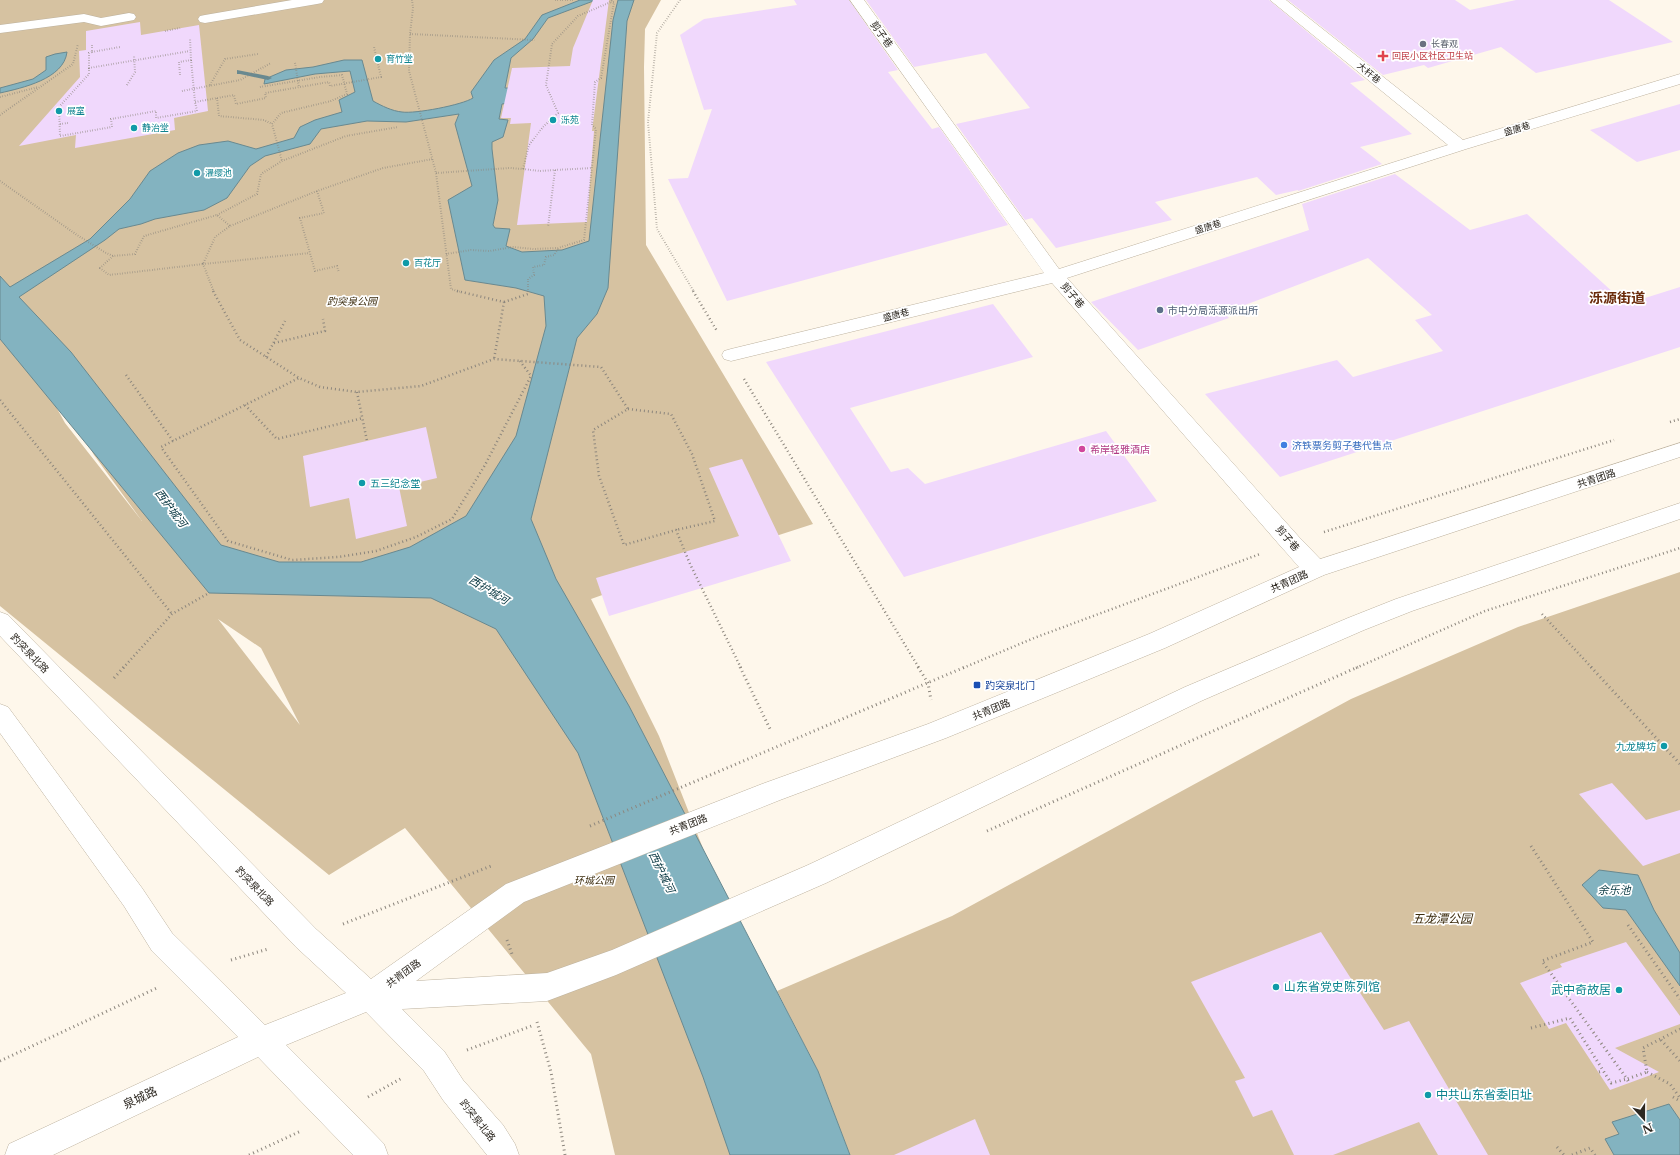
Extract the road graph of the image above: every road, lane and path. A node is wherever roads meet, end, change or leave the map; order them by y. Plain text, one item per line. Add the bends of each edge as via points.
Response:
1 (314, 0) edge
2 (412, 0) edge
3 (554, 0) edge
4 (573, 0) edge
5 (857, 0) edge
6 (1277, 0) edge
7 (611, 1) edge
8 (244, 4) edge
9 (201, 13) dead end
10 (129, 17) dead end
11 (84, 18) junction
12 (183, 28) dead end
13 (0, 29) edge
14 (165, 31) dead end
15 (189, 32) dead end
16 (410, 34) junction
17 (92, 39) dead end
18 (535, 40) dead end
19 (120, 47) dead end
20 (374, 47) dead end
21 (190, 51) junction
22 (92, 52) junction
23 (258, 54) dead end
24 (134, 56) dead end
25 (135, 60) junction
26 (191, 60) junction
27 (271, 63) dead end
28 (295, 63) dead end
29 (89, 68) junction
30 (180, 75) dead end
31 (1680, 79) edge
32 (298, 80) junction
33 (345, 83) junction
34 (127, 85) dead end
35 (210, 85) junction
36 (41, 86) junction
37 (260, 87) dead end
38 (299, 87) junction
39 (194, 88) junction
40 (182, 91) dead end
41 (0, 97) edge
42 (217, 98) junction
43 (195, 102) junction
44 (0, 115) edge
45 (68, 123) dead end
46 (60, 124) junction
47 (272, 124) junction
48 (82, 128) dead end
49 (398, 128) dead end
50 (83, 132) junction
51 (1460, 146) junction
52 (433, 159) junction
53 (282, 161) junction
54 (592, 168) junction
55 (523, 169) junction
56 (554, 170) junction
57 (436, 173) junction
58 (0, 181) edge
59 (316, 191) junction
60 (217, 215) junction
61 (230, 226) junction
62 (548, 227) dead end
63 (558, 248) junction
64 (310, 253) junction
65 (446, 254) junction
66 (113, 256) junction
67 (203, 264) junction
68 (339, 273) dead end
69 (1056, 276) junction
70 (504, 302) junction
71 (323, 319) dead end
72 (285, 321) dead end
73 (274, 343) junction
74 (731, 355) dead end
75 (266, 357) junction
76 (494, 359) junction
77 (520, 360) junction
78 (126, 375) dead end
79 (299, 378) junction
80 (357, 392) junction
81 (0, 400) edge
82 (245, 405) junction
83 (628, 409) junction
84 (362, 418) junction
85 (1680, 419) edge
86 (1665, 423) dead end
87 (1620, 438) dead end
88 (173, 441) junction
89 (367, 441) dead end
90 (1680, 450) edge
91 (1680, 511) edge
92 (676, 530) junction
93 (1291, 543) junction
94 (1680, 548) edge
95 (1316, 569) junction
96 (209, 593) dead end
97 (172, 614) junction
98 (1542, 614) dead end
99 (0, 621) edge
100 (114, 678) dead end
101 (0, 714) edge
102 (771, 731) dead end
103 (1680, 764) edge
104 (583, 829) dead end
105 (983, 833) dead end
106 (1530, 846) dead end
107 (1628, 925) dead end
108 (370, 997) junction
109 (1680, 999) edge
110 (1531, 1028) dead end
111 (1680, 1029) edge
112 (1661, 1040) junction
113 (261, 1041) junction
114 (1680, 1060) edge
115 (1603, 1071) junction
116 (1599, 1072) dead end
117 (1647, 1072) junction
118 (1627, 1079) junction
119 (1629, 1083) dead end
120 (1673, 1097) dead end
121 (1680, 1100) edge
122 (1557, 1147) dead end
123 (20, 1155) edge
124 (373, 1155) edge
125 (504, 1155) edge
126 (1564, 1155) edge
127 (1572, 1155) edge
128 (1595, 1155) edge

1 - 8 main road
2 - 16 path
3 - 4 path
5 - 69 main road, 剪子巷
6 - 51 main road, 大杆巷
7 - 54 path via 614,2 600,78 595,82 592,125 596,129
7 - 55 path via 578,16 552,44 546,85 558,113 529,145
8 - 9 main road
10 - 11 main road via 101,22
11 - 13 main road
11 - 36 path via 73,64
12 - 14 path
15 - 21 path
16 - 18 path
16 - 52 path via 409,71
17 - 22 path
19 - 22 path
20 - 33 path via 381,77
21 - 25 path
21 - 26 path
22 - 29 path via 89,52
23 - 35 path via 225,59
24 - 25 path
25 - 29 path
25 - 34 path via 135,72
26 - 30 path via 179,62
26 - 39 path
27 - 35 path via 240,80
28 - 32 path
29 - 46 path via 89,74 59,107
31 - 51 main road, 盛唐巷
32 - 33 path via 342,75
32 - 37 path
32 - 38 path
33 - 38 path via 330,86 329,82
33 - 47 path via 347,94 331,101 281,114
35 - 39 path
36 - 41 path
36 - 44 path
38 - 42 path via 265,93 266,98 236,104 234,95
39 - 40 path
39 - 43 path
42 - 43 path
42 - 47 path via 219,116 264,120
43 - 50 path via 197,111 156,118 156,111 133,114 111,120 112,126
45 - 46 path
46 - 50 path via 60,136
47 - 53 path
48 - 50 path
49 - 53 path via 346,136
51 - 69 main road, 盛唐巷
52 - 57 path
52 - 59 path via 383,168
53 - 60 path via 261,174 257,194
54 - 56 path
54 - 63 path via 584,240
55 - 56 path
55 - 57 path
56 - 62 path
57 - 65 path
58 - 66 path via 77,235
59 - 61 path
59 - 64 path via 324,213 300,218
60 - 61 path
60 - 66 path via 144,236 135,254
61 - 67 path via 215,237
63 - 65 path via 512,247
63 - 70 path via 554,255 546,257 544,265 533,267 534,276 528,279 528,294
64 - 67 path
64 - 68 path via 315,271 337,266
65 - 70 path via 451,289
66 - 67 path via 100,268 109,275
67 - 75 path via 210,285 240,340
69 - 74 main road, 盛唐巷
69 - 93 main road, 剪子巷
70 - 76 path
71 - 73 path via 326,331
72 - 73 path
73 - 75 path
75 - 79 path
76 - 77 path
76 - 80 path via 421,386
77 - 83 path via 600,367
77 - 88 path via 531,376 485,465 452,519 416,537 376,550 338,557 292,560 228,541 160,447
78 - 88 path
79 - 80 path via 320,387
79 - 82 path
80 - 84 path
81 - 97 path
82 - 84 path via 276,439
82 - 88 path
83 - 92 path via 671,414 692,454 715,521
83 - 92 path via 593,430 599,476 624,545
84 - 89 path
85 - 86 path
87 - 93 path
90 - 95 main road, 共青团路
91 - 108 main road, 共青团路 via 1356,624 1193,694 817,874 616,962 547,987
92 - 102 path
93 - 95 main road, 剪子巷
93 - 104 path via 1034,638
94 - 105 path via 1486,611
95 - 108 main road, 共青团路 via 1051,685 514,893
96 - 97 path
97 - 100 path
98 - 103 path
99 - 108 main road, 趵突泉北路 via 306,938
101 - 113 main road via 133,897 162,942
106 - 118 path via 1593,942 1542,961
107 - 109 path
108 - 113 main road, 共青团路
108 - 125 main road, 趵突泉北路 via 434,1061 453,1090 492,1136
110 - 115 path via 1570,1018
111 - 112 path
112 - 114 path
112 - 117 path via 1643,1048
113 - 123 main road, 泉城路
113 - 124 main road
115 - 116 path
115 - 118 path via 1610,1083
117 - 118 path
117 - 121 path via 1670,1084
118 - 119 path
120 - 121 path
122 - 126 path
127 - 128 path via 1590,1148

